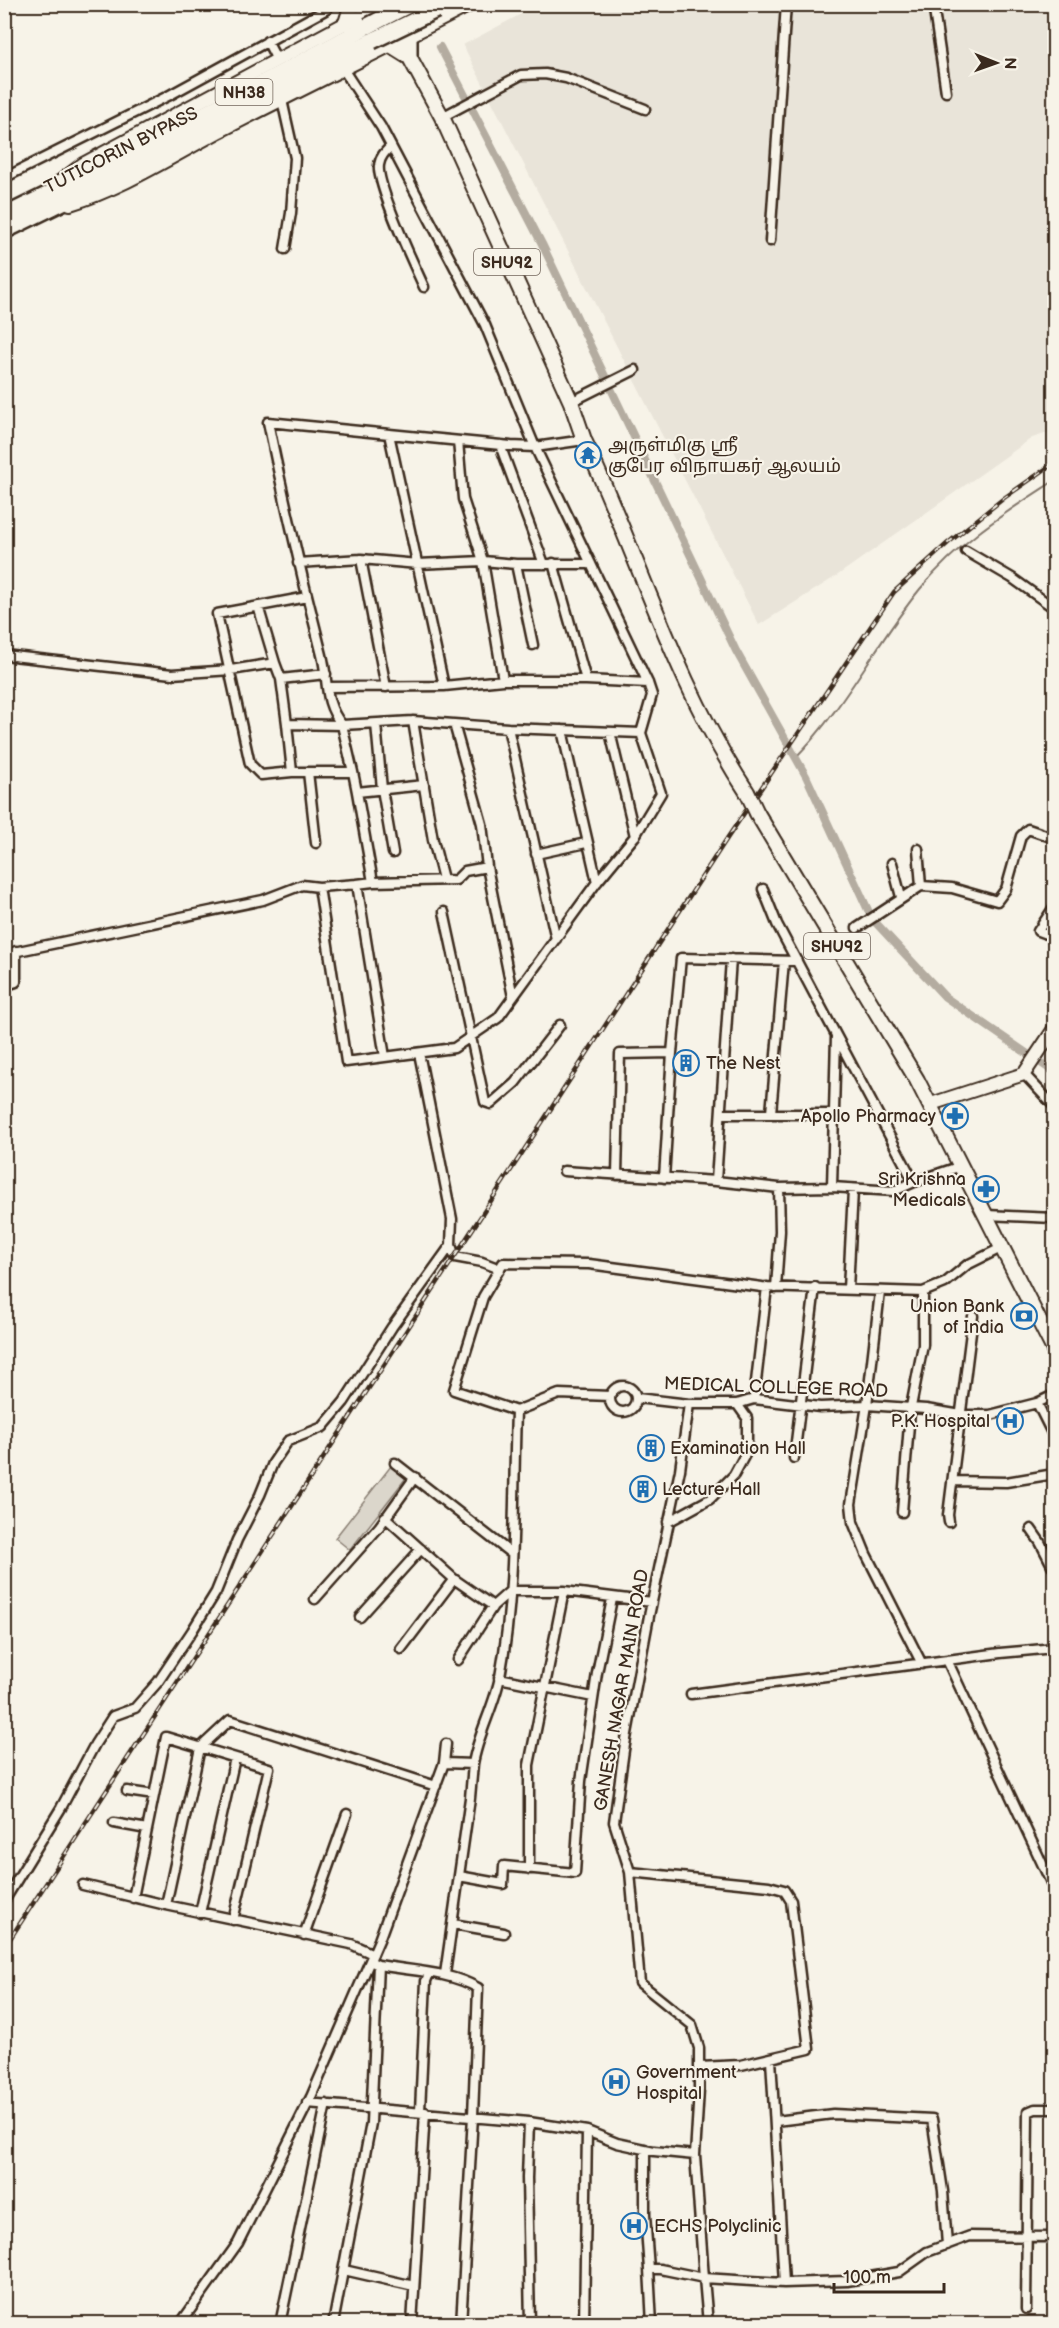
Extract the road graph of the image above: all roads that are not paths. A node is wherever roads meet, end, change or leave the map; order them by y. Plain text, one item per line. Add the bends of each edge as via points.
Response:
1 (325, 4) edge
2 (352, 4) edge
3 (411, 4) edge
4 (472, 4) edge
5 (786, 4) edge
6 (933, 4) edge
7 (381, 6) edge
8 (441, 7) edge
9 (346, 23) junction
10 (409, 37) junction
11 (267, 41) junction
12 (393, 46) junction
13 (409, 56) junction
14 (277, 60) junction
15 (343, 69) junction
16 (946, 92) dead end
17 (282, 100) junction
18 (645, 110) dead end
19 (442, 117) junction
20 (391, 146) junction
21 (4, 178) edge
22 (39, 206) junction
23 (4, 216) edge
24 (4, 231) edge
25 (770, 240) dead end
26 (285, 249) dead end
27 (424, 287) dead end
28 (635, 370) dead end
29 (570, 402) junction
30 (389, 434) junction
31 (584, 440) junction
32 (458, 441) junction
33 (500, 445) junction
34 (535, 447) junction
35 (966, 551) dead end
36 (361, 559) junction
37 (483, 561) junction
38 (298, 563) junction
39 (418, 564) junction
40 (516, 564) junction
41 (549, 564) junction
42 (591, 564) junction
43 (307, 597) junction
44 (258, 606) junction
45 (1054, 608) edge
46 (533, 645) dead end
47 (4, 655) edge
48 (275, 663) junction
49 (231, 670) junction
50 (327, 674) junction
51 (281, 679) junction
52 (503, 680) junction
53 (586, 680) junction
54 (648, 684) junction
55 (444, 686) junction
56 (327, 687) junction
57 (386, 687) junction
58 (413, 721) junction
59 (287, 724) junction
60 (376, 724) junction
61 (454, 724) junction
62 (342, 725) junction
63 (508, 728) junction
64 (562, 730) junction
65 (610, 732) junction
66 (641, 733) junction
67 (292, 772) junction
68 (308, 772) junction
69 (353, 772) junction
70 (424, 785) junction
71 (382, 789) junction
72 (357, 792) junction
73 (635, 836) junction
74 (1054, 838) edge
75 (316, 843) dead end
76 (586, 843) junction
77 (918, 849) dead end
78 (393, 853) dead end
79 (536, 854) junction
80 (892, 863) dead end
81 (487, 867) junction
82 (443, 879) junction
83 (374, 882) junction
84 (597, 882) junction
85 (357, 884) junction
86 (921, 886) junction
87 (319, 887) junction
88 (763, 889) dead end
89 (901, 897) junction
90 (1054, 907) edge
91 (444, 912) dead end
92 (857, 928) dead end
93 (1054, 937) edge
94 (556, 939) junction
95 (16, 951) junction
96 (4, 954) edge
97 (731, 959) junction
98 (784, 961) junction
99 (797, 962) junction
100 (4, 986) edge
101 (513, 997) junction
102 (560, 1025) dead end
103 (1054, 1029) edge
104 (836, 1035) junction
105 (471, 1036) junction
106 (1049, 1043) edge
107 (419, 1053) junction
108 (672, 1053) junction
109 (385, 1057) junction
110 (1026, 1070) junction
111 (931, 1104) junction
112 (1054, 1106) edge
113 (771, 1113) junction
114 (722, 1114) junction
115 (835, 1114) junction
116 (961, 1166) junction
117 (564, 1171) dead end
118 (617, 1175) junction
119 (664, 1178) junction
120 (717, 1181) junction
121 (915, 1182) junction
122 (832, 1187) junction
123 (779, 1188) junction
124 (854, 1190) junction
125 (986, 1215) junction
126 (1054, 1218) edge
127 (451, 1245) junction
128 (1003, 1247) junction
129 (500, 1269) junction
130 (771, 1287) junction
131 (815, 1287) junction
132 (848, 1289) junction
133 (880, 1292) junction
134 (923, 1292) junction
135 (973, 1316) dead end
136 (1054, 1350) edge
137 (1054, 1395) edge
138 (610, 1396) junction
139 (637, 1398) junction
140 (754, 1399) junction
141 (1037, 1403) junction
142 (689, 1404) junction
143 (737, 1404) junction
144 (799, 1405) junction
145 (867, 1405) junction
146 (910, 1408) junction
147 (516, 1411) junction
148 (961, 1415) junction
149 (1054, 1437) edge
150 (794, 1458) dead end
151 (395, 1462) dead end
152 (1054, 1474) edge
153 (415, 1477) junction
154 (952, 1481) junction
155 (902, 1512) dead end
156 (385, 1518) junction
157 (668, 1522) junction
158 (949, 1522) dead end
159 (1031, 1529) dead end
160 (421, 1549) junction
161 (512, 1554) junction
162 (1054, 1569) edge
163 (454, 1579) junction
164 (510, 1591) junction
165 (564, 1592) junction
166 (315, 1599) dead end
167 (612, 1599) junction
168 (652, 1602) junction
169 (493, 1606) junction
170 (360, 1617) dead end
171 (1054, 1648) edge
172 (401, 1649) dead end
173 (458, 1660) dead end
174 (947, 1660) junction
175 (922, 1664) junction
176 (499, 1678) junction
177 (544, 1687) junction
178 (691, 1694) dead end
179 (593, 1697) junction
180 (446, 1744) dead end
181 (200, 1748) junction
182 (235, 1758) junction
183 (444, 1763) junction
184 (473, 1764) junction
185 (436, 1786) junction
186 (127, 1791) dead end
187 (154, 1795) junction
188 (346, 1814) dead end
189 (114, 1822) dead end
190 (147, 1830) junction
191 (529, 1869) junction
192 (630, 1872) junction
193 (459, 1876) junction
194 (83, 1885) dead end
195 (1054, 1889) edge
196 (133, 1898) junction
197 (4, 1901) edge
198 (166, 1905) junction
199 (200, 1913) junction
200 (233, 1920) junction
201 (453, 1924) junction
202 (504, 1933) dead end
203 (304, 1935) junction
204 (374, 1960) junction
205 (429, 1974) junction
206 (445, 1974) junction
207 (771, 2059) junction
208 (700, 2067) junction
209 (307, 2103) junction
210 (326, 2104) junction
211 (372, 2108) junction
212 (1054, 2109) edge
213 (422, 2112) junction
214 (473, 2116) junction
215 (776, 2121) junction
216 (530, 2122) junction
217 (587, 2131) junction
218 (645, 2149) junction
219 (696, 2155) junction
220 (1026, 2237) junction
221 (1054, 2237) edge
222 (947, 2245) junction
223 (649, 2269) junction
224 (344, 2270) junction
225 (704, 2278) junction
226 (784, 2283) junction
227 (414, 2286) junction
228 (1026, 2309) dead end
229 (180, 2324) edge
230 (280, 2324) edge
231 (333, 2324) edge
232 (412, 2324) edge
233 (461, 2324) edge
234 (530, 2324) edge
235 (584, 2324) edge
236 (652, 2324) edge
237 (708, 2324) edge

1 - 11 street via 327,9
2 - 9 main road
3 - 22 highway, TUTICORIN BYPASS / NH38, bridge
4 - 10 street
5 - 25 street
6 - 16 street
7 - 9 street
7 - 10 highway
7 - 12 highway
8 - 22 highway, TUTICORIN BYPASS / NH38, bridge
9 - 14 street
10 - 12 street
10 - 13 highway
11 - 14 street
11 - 21 street via 168,96
12 - 13 highway
12 - 15 street
13 - 19 main road, SHU92
14 - 22 street via 83,164
15 - 17 street
15 - 20 street
17 - 22 street via 100,195
17 - 26 street via 295,158
18 - 19 street via 566,78 545,74 521,75
19 - 29 main road, SHU92
20 - 27 street via 380,157 378,168
20 - 34 street via 485,325
22 - 23 highway, TUTICORIN BYPASS / NH38
22 - 24 highway, TUTICORIN BYPASS / NH38
28 - 29 street
29 - 31 main road, SHU92
30 - 32 street
30 - 38 street via 268,422
30 - 39 street
31 - 34 street
31 - 111 main road, SHU92, bridge via 691,692 726,761
32 - 33 street
32 - 37 street via 463,499
33 - 34 street
33 - 41 street
34 - 42 street
35 - 45 street
36 - 38 street
36 - 39 street
36 - 57 street
37 - 39 street
37 - 40 street
37 - 52 street
38 - 43 street
39 - 55 street
40 - 41 street
40 - 46 street
41 - 42 street
41 - 53 street
42 - 54 street
43 - 44 street
43 - 50 street
44 - 48 street
44 - 49 street via 217,614
47 - 49 street via 172,674
48 - 49 street
48 - 51 street
49 - 67 street via 250,764 261,775
50 - 51 street
50 - 56 street
51 - 59 street
52 - 53 street
52 - 55 street
53 - 54 street
54 - 66 street via 652,696
55 - 57 street
56 - 57 street
56 - 62 street via 329,704
58 - 60 street
58 - 61 street
58 - 70 street
59 - 62 street
59 - 67 street
60 - 62 street
60 - 71 street
61 - 63 street
61 - 81 street via 482,824
62 - 69 street
63 - 64 street
63 - 79 street
64 - 65 street
64 - 76 street
65 - 66 street
65 - 73 street
66 - 73 street via 661,793
67 - 68 street
68 - 69 street
68 - 75 street
69 - 72 street
70 - 71 street
70 - 82 street
71 - 72 street
71 - 78 street
72 - 83 street
73 - 84 street
74 - 86 street via 1028,830 1021,836 1006,889 997,901 952,888
76 - 79 street
76 - 84 street
77 - 86 street
79 - 94 street
80 - 89 street
81 - 82 street via 465,871 456,880
81 - 101 street
82 - 83 street
83 - 85 street
84 - 94 street
85 - 87 street
85 - 109 street
86 - 89 street
87 - 95 street via 302,885 263,900
87 - 109 street via 346,1062
88 - 99 street
89 - 92 street
90 - 93 street via 1038,931
91 - 105 street
94 - 101 street
95 - 96 street
95 - 100 street via 16,982
97 - 98 street
97 - 108 street via 681,957
97 - 114 street
98 - 99 street
98 - 113 street
99 - 104 street
101 - 105 street via 498,1018
102 - 105 street via 515,1083 491,1104 485,1102
103 - 106 street
104 - 115 street
104 - 121 street
105 - 107 street via 454,1048
106 - 110 street
107 - 109 street
107 - 127 street via 452,1219
108 - 118 street via 621,1054
108 - 119 street
110 - 111 street
110 - 112 street
111 - 116 main road, SHU92
113 - 114 street
113 - 115 street
114 - 120 street
115 - 122 street
116 - 121 street
116 - 125 main road, SHU92
117 - 118 street
118 - 119 street
119 - 120 street
120 - 123 street
121 - 124 street via 894,1191
122 - 123 street
122 - 124 street
123 - 130 street via 780,1231
124 - 132 street
125 - 126 street
125 - 128 main road, SHU92
127 - 129 street via 455,1257
127 - 197 street via 344,1402 323,1427 288,1441 273,1463 216,1592 158,1682 135,1708 113,1716
128 - 134 street
128 - 136 main road, SHU92
129 - 130 street via 503,1263 589,1264
129 - 147 street via 483,1297 454,1390
130 - 131 street
130 - 140 street
131 - 132 street
131 - 144 street
132 - 133 street
133 - 134 street
133 - 145 street
134 - 146 street via 923,1344
135 - 148 street
137 - 141 street, MEDICAL COLLEGE ROAD
138 - 139 street via 617,1387 625,1386
138 - 139 street via 612,1406 621,1412 632,1409
138 - 147 street via 559,1394
139 - 142 street, MEDICAL COLLEGE ROAD
140 - 143 street, MEDICAL COLLEGE ROAD
140 - 144 street, MEDICAL COLLEGE ROAD
141 - 148 street, MEDICAL COLLEGE ROAD via 990,1415
141 - 149 street
142 - 143 street, MEDICAL COLLEGE ROAD
142 - 157 street, GANESH NAGAR MAIN ROAD
143 - 157 street via 747,1418 747,1451 734,1475 710,1499
144 - 145 street, MEDICAL COLLEGE ROAD
144 - 150 street
145 - 146 street, MEDICAL COLLEGE ROAD
145 - 175 street via 851,1504 853,1522
146 - 148 street, MEDICAL COLLEGE ROAD
146 - 155 street
147 - 161 street
148 - 154 street
151 - 153 street
152 - 154 street via 1006,1482
153 - 156 street
153 - 161 street
154 - 158 street
156 - 160 street
156 - 166 street
157 - 168 street, GANESH NAGAR MAIN ROAD
159 - 162 street
160 - 163 street
160 - 170 street
161 - 164 street
163 - 169 street
163 - 172 street
164 - 165 street
164 - 169 street
164 - 176 street
165 - 167 street
165 - 177 street
167 - 168 street
167 - 179 street
168 - 192 street, GANESH NAGAR MAIN ROAD via 614,1822
169 - 173 street
171 - 174 street
174 - 175 street
174 - 195 street
175 - 178 street
176 - 177 street
176 - 184 street
177 - 179 street
177 - 191 street via 529,1766
179 - 191 street via 580,1781 575,1873
180 - 183 street
181 - 182 street
181 - 185 street via 230,1720
181 - 187 street via 166,1737
181 - 198 street
182 - 199 street
182 - 200 street via 269,1768
183 - 184 street
183 - 185 street
184 - 193 street
185 - 204 street
186 - 187 street
187 - 190 street
188 - 203 street
189 - 190 street
190 - 196 street
191 - 193 street via 504,1866 503,1884
192 - 207 street via 784,1890 791,1901 809,2049
192 - 208 street, GANESH NAGAR MAIN ROAD via 640,1983 692,2025
193 - 201 street
194 - 196 street
196 - 198 street
198 - 199 street
199 - 200 street
200 - 203 street
201 - 202 street
201 - 206 street
203 - 204 street via 351,1944
204 - 205 street
204 - 209 street
204 - 211 street
205 - 206 street
205 - 213 street
206 - 214 street via 478,1988
207 - 208 street
207 - 215 street
208 - 219 street, GANESH NAGAR MAIN ROAD
209 - 210 street
209 - 229 street via 237,2243
210 - 211 street
210 - 230 street
211 - 213 street
211 - 224 street
212 - 220 street via 1028,2112
213 - 214 street
213 - 227 street
214 - 216 street
214 - 233 street
215 - 222 street via 833,2114 932,2119
215 - 226 street
216 - 217 street
216 - 234 street
217 - 218 street
217 - 235 street
218 - 219 street
218 - 223 street
219 - 225 street, GANESH NAGAR MAIN ROAD
220 - 221 street
220 - 222 street via 970,2236
220 - 228 street
222 - 226 street via 927,2252 899,2272 847,2281
223 - 225 street
223 - 236 street
224 - 227 street
224 - 231 street
225 - 226 street
225 - 237 street, GANESH NAGAR MAIN ROAD
227 - 232 street

